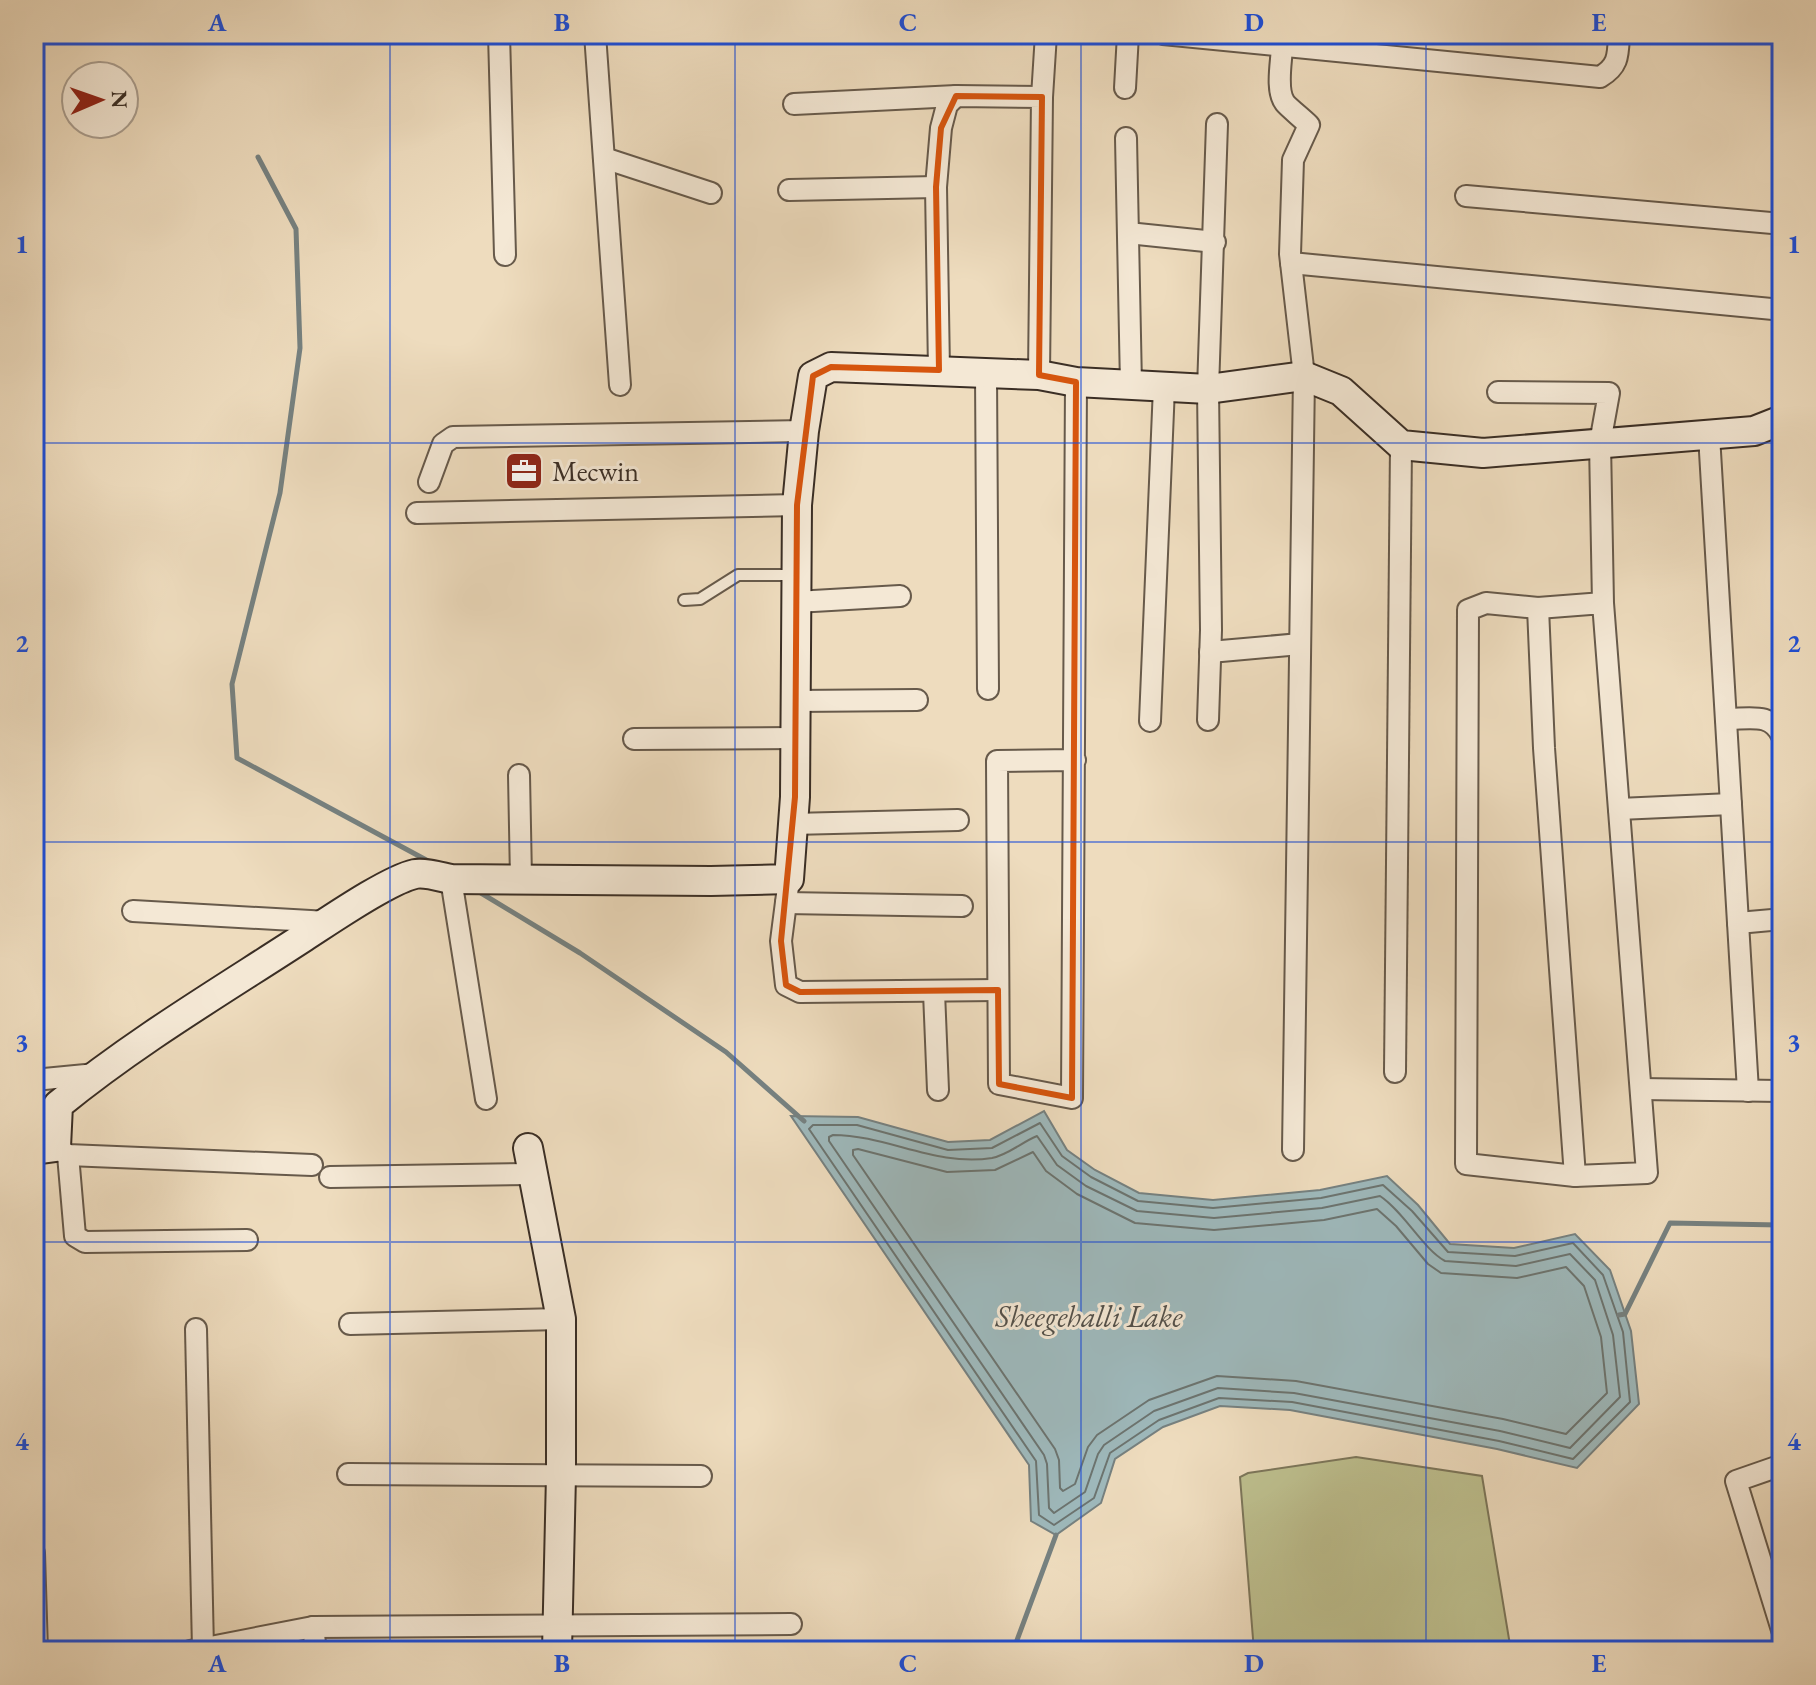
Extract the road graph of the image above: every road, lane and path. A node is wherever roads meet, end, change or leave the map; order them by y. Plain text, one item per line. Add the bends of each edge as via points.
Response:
1 (499, 34) edge
2 (595, 34) edge
3 (1046, 34) edge
4 (1128, 34) edge
5 (1163, 34) edge
6 (1619, 34) edge
7 (1282, 45) junction
8 (1125, 88) dead end
9 (956, 96) junction
10 (1042, 97) junction
11 (794, 104) dead end
12 (1217, 124) dead end
13 (1126, 138) dead end
14 (604, 158) junction
15 (936, 187) junction
16 (789, 190) dead end
17 (711, 193) dead end
18 (1466, 196) dead end
19 (1782, 224) edge
20 (1128, 233) junction
21 (1215, 242) junction
22 (505, 255) dead end
23 (1291, 263) junction
24 (1782, 310) edge
25 (939, 370) junction
26 (986, 374) junction
27 (1039, 375) junction
28 (1304, 376) junction
29 (1076, 382) junction
30 (620, 385) dead end
31 (1131, 385) junction
32 (1164, 387) junction
33 (1208, 389) junction
34 (1498, 392) dead end
35 (1782, 420) edge
36 (804, 431) junction
37 (1709, 435) junction
38 (1600, 443) junction
39 (1401, 445) junction
40 (429, 482) dead end
41 (797, 505) junction
42 (417, 513) dead end
43 (796, 588) junction
44 (900, 596) dead end
45 (684, 600) dead end
46 (1603, 603) junction
47 (1538, 608) junction
48 (1300, 644) junction
49 (1210, 652) junction
50 (988, 689) dead end
51 (917, 700) dead end
52 (795, 701) junction
53 (1726, 719) junction
54 (1208, 720) dead end
55 (1150, 721) dead end
56 (1782, 736) edge
57 (795, 738) junction
58 (634, 739) dead end
59 (1075, 760) junction
60 (519, 775) dead end
61 (1731, 804) junction
62 (1619, 809) junction
63 (958, 820) dead end
64 (792, 824) junction
65 (451, 879) junction
66 (521, 879) junction
67 (787, 891) junction
68 (962, 906) dead end
69 (133, 911) dead end
70 (1782, 919) edge
71 (328, 922) junction
72 (1738, 923) junction
73 (998, 990) junction
74 (934, 992) junction
75 (1395, 1072) dead end
76 (96, 1074) junction
77 (34, 1080) edge
78 (1641, 1089) junction
79 (938, 1090) dead end
80 (1748, 1091) junction
81 (1782, 1091) edge
82 (486, 1099) dead end
83 (1293, 1150) dead end
84 (53, 1151) edge
85 (531, 1161) joint
86 (312, 1165) dead end
87 (1575, 1176) junction
88 (330, 1177) dead end
89 (247, 1240) dead end
90 (561, 1319) junction
91 (350, 1324) dead end
92 (196, 1329) dead end
93 (1782, 1465) edge
94 (348, 1474) dead end
95 (561, 1475) junction
96 (701, 1476) dead end
97 (34, 1553) edge
98 (791, 1624) dead end
99 (313, 1627) junction
100 (1782, 1630) edge
101 (558, 1639) edge
102 (197, 1650) edge
103 (37, 1651) edge
104 (316, 1651) edge

1 - 22 street
2 - 14 street
3 - 10 street
4 - 8 street
5 - 7 street
6 - 7 street via 1612,70 1600,77
7 - 23 street via 1280,93 1285,105 1309,125 1293,160
9 - 10 street
9 - 11 street
9 - 15 street via 947,105 941,128
10 - 27 street
12 - 21 street
13 - 20 street
14 - 17 street
14 - 30 street
15 - 16 street
15 - 25 street
18 - 19 street
20 - 21 street
20 - 31 street
21 - 33 street
23 - 24 street
23 - 28 street
25 - 26 street
25 - 36 street via 831,367 813,376
26 - 27 street
26 - 50 street
27 - 29 street
28 - 33 street
28 - 39 street via 1341,391
28 - 48 street
29 - 31 street
29 - 59 street
31 - 32 street
32 - 33 street
32 - 55 street
33 - 49 street
34 - 38 street via 1609,393
35 - 37 street via 1754,431
36 - 40 street via 453,437 443,444
36 - 41 street
37 - 38 street
37 - 53 street
38 - 39 street via 1483,453
38 - 46 street
39 - 75 street
41 - 42 street
41 - 43 street
43 - 44 street
43 - 45 lane via 738,575 700,599
43 - 52 street
46 - 47 street
46 - 62 street
47 - 87 street
47 - 87 street via 1486,603 1468,610 1466,1164
48 - 49 street
48 - 83 street
49 - 54 street
51 - 52 street
52 - 57 street
53 - 56 street via 1766,719
53 - 61 street
57 - 58 street
57 - 64 street
59 - 73 street via 997,761
59 - 73 street via 1072,1098 999,1084
60 - 66 street
61 - 62 street
61 - 72 street
62 - 78 street
63 - 64 street
64 - 67 street
65 - 66 street
65 - 71 street via 416,874
65 - 82 street
66 - 67 street via 711,881
67 - 68 street
67 - 74 street via 781,941 786,985 800,992
69 - 71 street
70 - 72 street
71 - 76 street
72 - 80 street
73 - 74 street
74 - 79 street
76 - 77 street
76 - 84 street via 58,1105
78 - 80 street
78 - 87 street via 1647,1173
80 - 81 street
84 - 86 street
84 - 89 street via 75,1236 85,1242
85 - 88 street
85 - 90 street
90 - 91 street
90 - 95 street
92 - 102 street
93 - 100 street via 1736,1481
94 - 95 street
95 - 96 street
95 - 101 street
97 - 103 street
98 - 101 street
99 - 101 street
99 - 102 street
99 - 104 street

